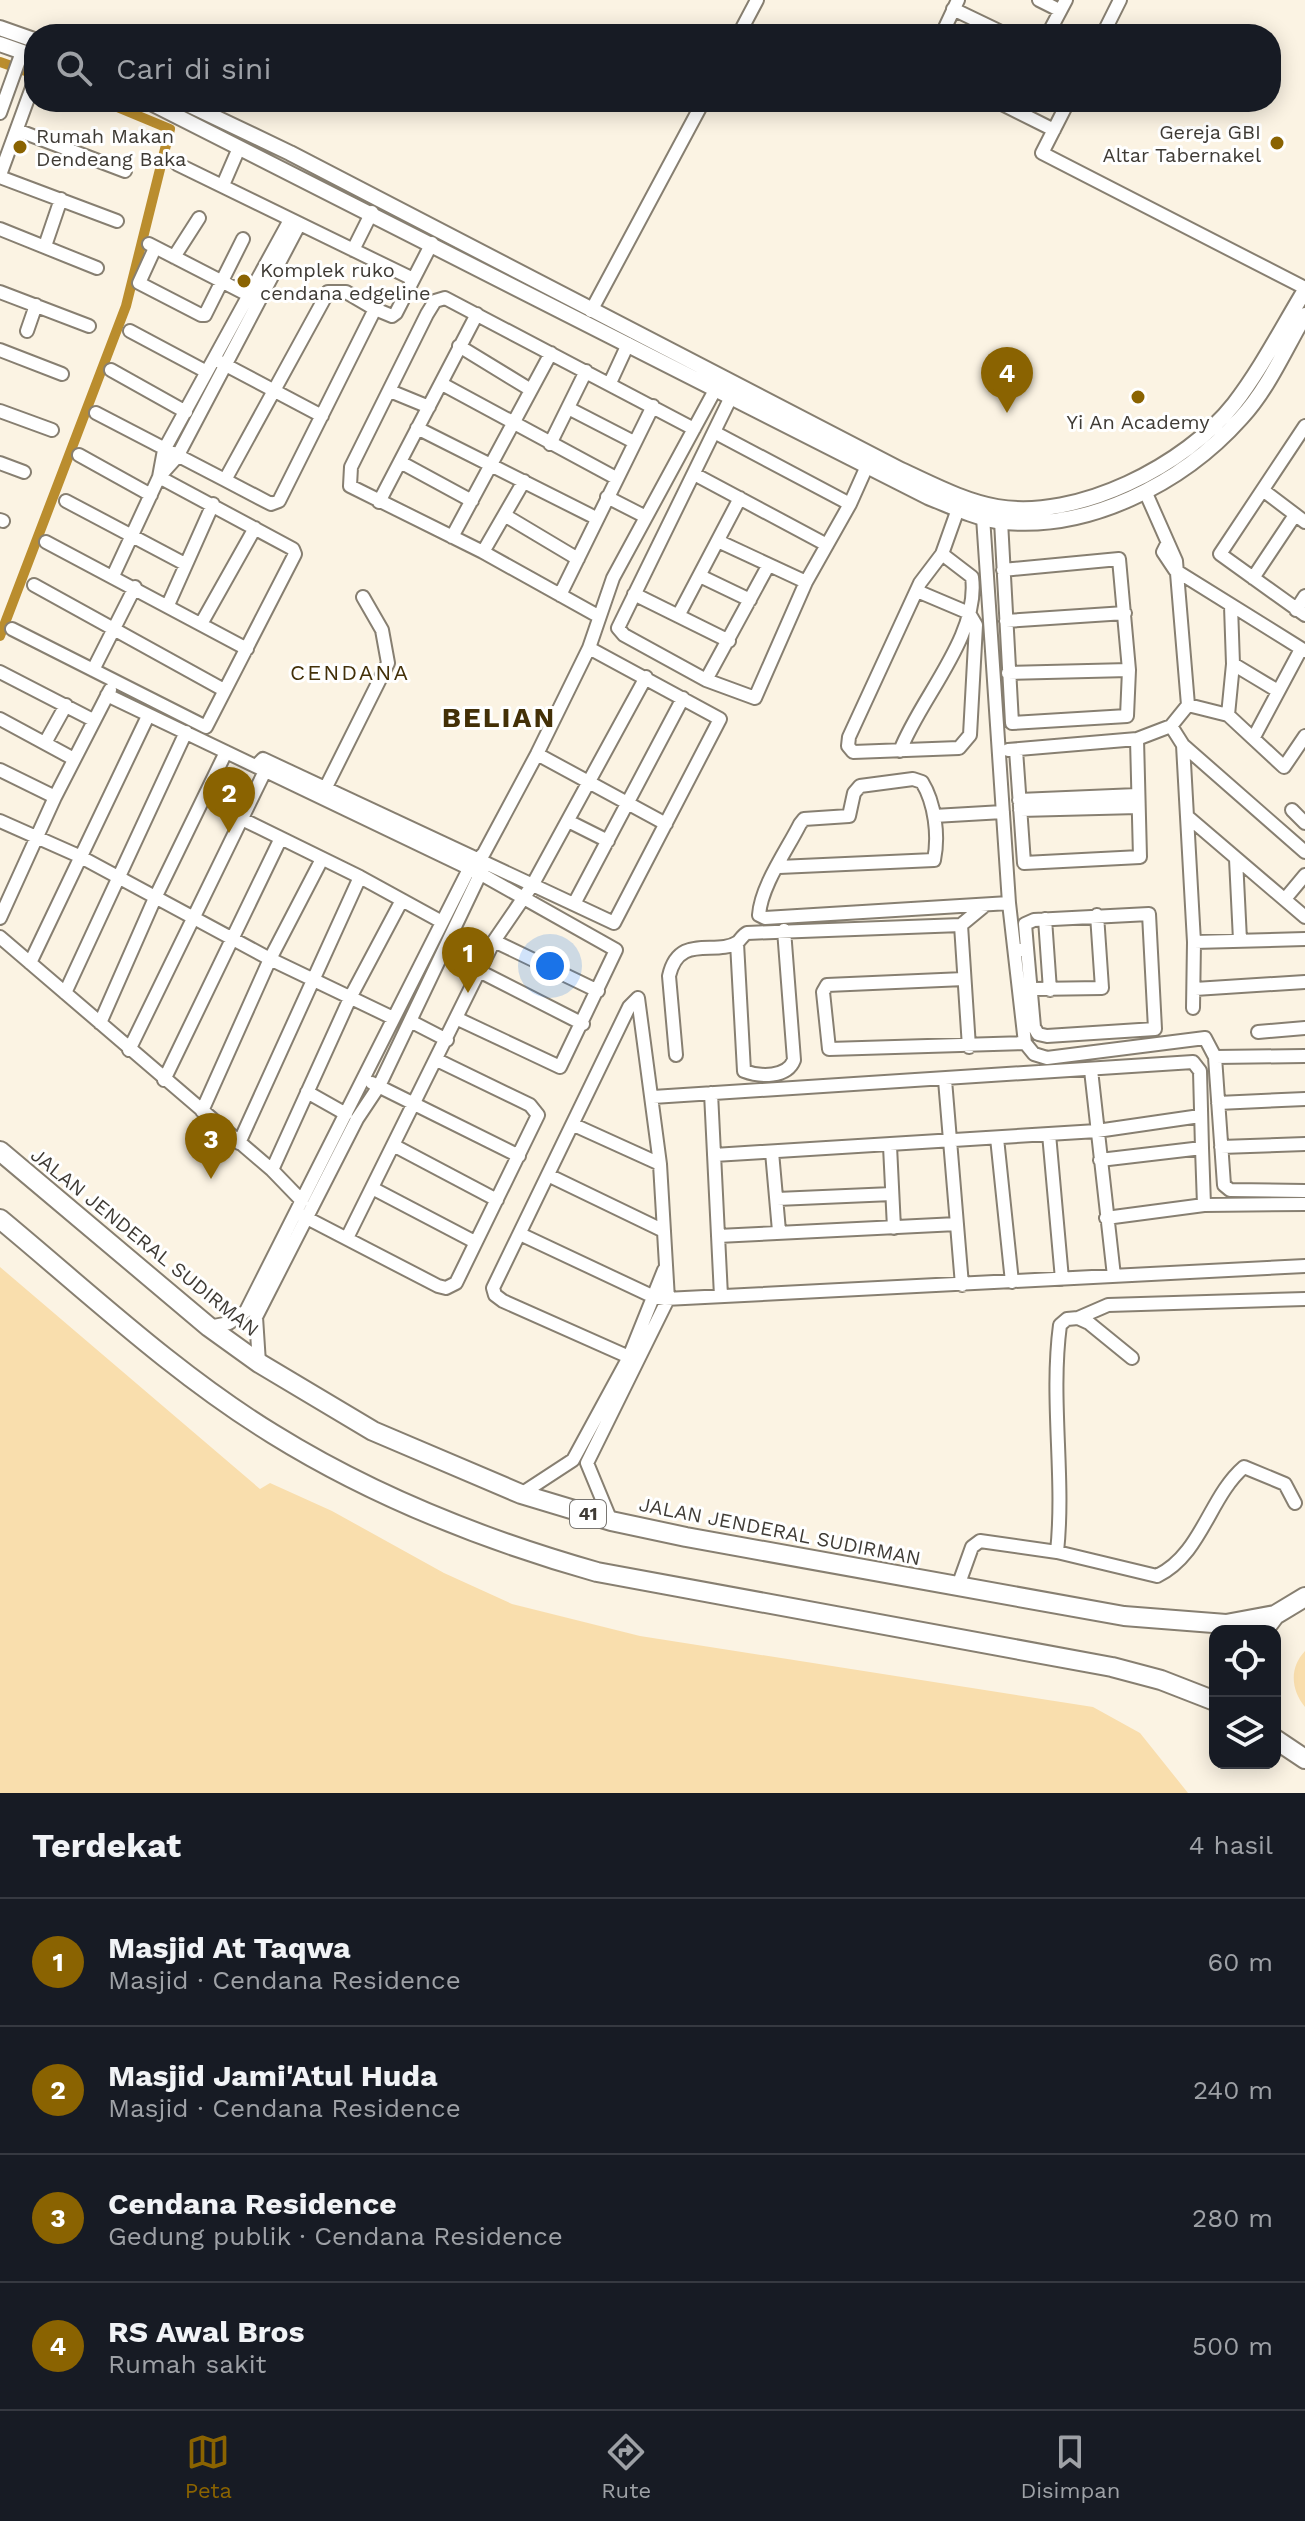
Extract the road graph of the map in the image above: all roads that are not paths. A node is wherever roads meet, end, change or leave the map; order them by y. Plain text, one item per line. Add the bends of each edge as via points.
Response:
1 (757, 0) edge
2 (1039, 0) edge
3 (1104, 0) edge
4 (1119, 2) edge
5 (955, 4) edge
6 (1062, 5) edge
7 (744, 24) edge
8 (946, 24) edge
9 (988, 24) edge
10 (1053, 24) edge
11 (1108, 24) edge
12 (0, 28) edge
13 (24, 36) edge
14 (0, 44) edge
15 (22, 61) edge
16 (24, 110) edge
17 (180, 112) edge
18 (192, 112) edge
19 (698, 112) edge
20 (1018, 112) edge
21 (1063, 112) edge
22 (0, 113) edge
23 (196, 117) junction
24 (17, 130) junction
25 (1054, 130) junction
26 (239, 148) junction
27 (177, 164) dead end
28 (125, 171) dead end
29 (0, 176) edge
30 (223, 185) junction
31 (61, 199) junction
32 (372, 212) junction
33 (199, 218) dead end
34 (117, 221) dead end
35 (294, 222) junction
36 (0, 229) edge
37 (243, 239) dead end
38 (432, 243) junction
39 (45, 246) junction
40 (353, 250) junction
41 (174, 257) junction
42 (97, 268) dead end
43 (413, 279) junction
44 (221, 281) junction
45 (1305, 289) edge
46 (0, 292) edge
47 (253, 297) junction
48 (36, 305) junction
49 (375, 309) junction
50 (591, 311) junction
51 (477, 314) junction
52 (1303, 323) edge
53 (89, 326) dead end
54 (27, 331) dead end
55 (130, 331) dead end
56 (628, 344) junction
57 (459, 346) junction
58 (0, 350) edge
59 (551, 353) junction
60 (214, 358) junction
61 (227, 365) junction
62 (111, 370) dead end
63 (205, 371) junction
64 (586, 371) junction
65 (62, 374) dead end
66 (610, 383) junction
67 (1257, 383) junction
68 (442, 384) junction
69 (272, 390) junction
70 (531, 390) junction
71 (715, 390) junction
72 (390, 391) junction
73 (731, 397) junction
74 (653, 406) junction
75 (429, 407) junction
76 (568, 408) junction
77 (772, 409) junction
78 (0, 411) edge
79 (186, 412) junction
80 (96, 413) dead end
81 (322, 416) junction
82 (513, 423) junction
83 (1305, 426) edge
84 (417, 428) junction
85 (694, 429) junction
86 (52, 430) dead end
87 (714, 432) junction
88 (634, 442) junction
89 (550, 444) junction
90 (164, 450) junction
91 (79, 455) dead end
92 (177, 457) junction
93 (0, 463) edge
94 (402, 463) junction
95 (492, 465) junction
96 (867, 466) junction
97 (24, 472) dead end
98 (696, 475) junction
99 (159, 477) junction
100 (616, 478) junction
101 (225, 480) junction
102 (524, 481) junction
103 (1145, 491) junction
104 (1264, 491) junction
105 (151, 495) junction
106 (607, 497) junction
107 (740, 498) junction
108 (66, 501) dead end
109 (472, 501) junction
110 (379, 502) junction
111 (213, 504) junction
112 (850, 504) junction
113 (958, 509) junction
114 (506, 516) junction
115 (646, 517) junction
116 (983, 517) junction
117 (596, 518) junction
118 (1300, 518) edge
119 (1001, 521) junction
120 (255, 528) junction
121 (452, 537) junction
122 (131, 538) junction
123 (46, 542) dead end
124 (720, 542) junction
125 (827, 545) junction
126 (483, 552) junction
127 (942, 554) junction
128 (578, 559) junction
129 (185, 564) junction
130 (768, 566) junction
131 (1003, 570) junction
132 (1175, 570) junction
133 (113, 576) junction
134 (700, 576) junction
135 (1253, 578) junction
136 (806, 582) junction
137 (34, 585) dead end
138 (135, 587) junction
139 (917, 591) junction
140 (634, 594) junction
141 (560, 595) junction
142 (1305, 596) edge
143 (363, 597) dead end
144 (750, 600) junction
145 (168, 605) junction
146 (1231, 606) junction
147 (1301, 612) edge
148 (969, 613) junction
149 (1125, 613) junction
150 (598, 616) junction
151 (678, 616) junction
152 (1006, 621) junction
153 (201, 624) junction
154 (114, 628) junction
155 (12, 629) dead end
156 (729, 641) junction
157 (589, 648) junction
158 (247, 649) junction
159 (1303, 650) edge
160 (1233, 664) junction
161 (93, 670) junction
162 (1129, 670) junction
163 (0, 672) edge
164 (1008, 673) junction
165 (646, 677) junction
166 (706, 680) junction
167 (115, 682) junction
168 (224, 690) junction
169 (1278, 691) junction
170 (107, 695) junction
171 (683, 698) junction
172 (66, 705) junction
173 (1188, 705) junction
174 (1228, 715) junction
175 (148, 716) junction
176 (0, 719) edge
177 (93, 720) junction
178 (1171, 726) junction
179 (186, 732) junction
180 (1305, 736) edge
181 (1254, 737) junction
182 (1137, 739) junction
183 (45, 743) junction
184 (1183, 745) junction
185 (1016, 750) junction
186 (900, 751) junction
187 (997, 751) junction
188 (226, 752) junction
189 (537, 754) junction
190 (74, 759) junction
191 (260, 769) junction
192 (0, 770) edge
193 (589, 782) junction
194 (323, 792) junction
195 (55, 797) junction
196 (1138, 801) junction
197 (627, 803) junction
198 (1019, 805) junction
199 (1292, 810) dead end
200 (1003, 812) junction
201 (934, 816) junction
202 (1188, 817) junction
203 (244, 820) junction
204 (0, 821) edge
205 (568, 821) junction
206 (1305, 823) edge
207 (666, 824) junction
208 (37, 836) junction
209 (280, 840) junction
210 (608, 841) junction
211 (1305, 852) edge
212 (79, 856) junction
213 (322, 859) junction
214 (1236, 859) junction
215 (479, 864) junction
216 (779, 867) junction
217 (1305, 875) edge
218 (117, 877) junction
219 (360, 877) junction
220 (533, 884) junction
221 (523, 895) junction
222 (155, 898) junction
223 (1285, 899) junction
224 (402, 900) junction
225 (1009, 903) junction
226 (574, 904) junction
227 (985, 905) junction
228 (1097, 915) junction
229 (1305, 917) edge
230 (0, 918) edge
231 (191, 918) junction
232 (1045, 919) junction
233 (442, 922) junction
234 (961, 925) junction
235 (784, 930) junction
236 (0, 937) edge
237 (231, 939) junction
238 (1305, 939) edge
239 (1240, 940) junction
240 (494, 941) junction
241 (1194, 942) junction
242 (737, 943) junction
243 (1022, 950) junction
244 (270, 959) junction
245 (30, 963) junction
246 (479, 971) junction
247 (312, 978) junction
248 (964, 979) junction
249 (1305, 982) edge
250 (1033, 989) junction
251 (1195, 989) junction
252 (1050, 990) junction
253 (598, 991) junction
254 (65, 993) junction
255 (351, 996) junction
256 (1193, 1008) dead end
257 (393, 1018) junction
258 (458, 1019) junction
259 (410, 1021) junction
260 (100, 1023) junction
261 (583, 1024) junction
262 (1305, 1028) edge
263 (1258, 1032) dead end
264 (447, 1040) junction
265 (1025, 1043) junction
266 (969, 1047) junction
267 (129, 1050) junction
268 (676, 1055) dead end
269 (1305, 1056) edge
270 (1215, 1057) junction
271 (437, 1060) junction
272 (1091, 1070) junction
273 (164, 1080) junction
274 (945, 1080) junction
275 (364, 1081) junction
276 (379, 1086) junction
277 (307, 1092) junction
278 (711, 1093) junction
279 (653, 1097) junction
280 (1305, 1099) edge
281 (414, 1103) junction
282 (1218, 1103) junction
283 (202, 1111) junction
284 (346, 1114) junction
285 (1200, 1116) junction
286 (574, 1125) junction
287 (1097, 1131) junction
288 (1049, 1134) junction
289 (997, 1138) junction
290 (950, 1141) junction
291 (239, 1143) junction
292 (1305, 1144) edge
293 (393, 1145) junction
294 (890, 1146) junction
295 (1221, 1147) junction
296 (1202, 1148) junction
297 (0, 1151) edge
298 (772, 1152) junction
299 (714, 1155) junction
300 (519, 1156) junction
301 (1100, 1160) junction
302 (660, 1164) junction
303 (272, 1170) junction
304 (550, 1176) junction
305 (372, 1188) junction
306 (1305, 1191) edge
307 (892, 1194) junction
308 (777, 1199) junction
309 (497, 1200) junction
310 (1305, 1204) edge
311 (1204, 1205) junction
312 (301, 1210) junction
313 (1106, 1218) junction
314 (0, 1219) edge
315 (957, 1224) junction
316 (894, 1228) junction
317 (664, 1231) junction
318 (779, 1231) junction
319 (520, 1234) junction
320 (718, 1236) junction
321 (347, 1238) junction
322 (475, 1242) junction
323 (1305, 1266) edge
324 (665, 1269) junction
325 (1114, 1276) junction
326 (1062, 1279) junction
327 (1012, 1282) junction
328 (962, 1285) junction
329 (721, 1296) junction
330 (654, 1297) junction
331 (668, 1299) junction
332 (1305, 1299) edge
333 (251, 1314) junction
334 (1078, 1318) junction
335 (209, 1327) junction
336 (629, 1357) junction
337 (1132, 1358) dead end
338 (259, 1363) junction
339 (521, 1494) junction
340 (1295, 1503) dead end
341 (611, 1521) junction
342 (1057, 1552) junction
343 (958, 1586) junction
344 (1305, 1597) edge
345 (1275, 1615) junction
346 (1268, 1625) edge
347 (1209, 1699) edge
348 (1281, 1743) edge
349 (1304, 1760) edge

1 - 7 street
2 - 6 street
3 - 4 street
4 - 11 street
5 - 8 street
5 - 9 street
6 - 10 street
12 - 13 main road
14 - 15 main road
15 - 22 street
16 - 24 street
17 - 23 main road
18 - 23 main road
19 - 50 street
20 - 25 street
21 - 25 street
23 - 26 main road
23 - 50 main road via 303,160
24 - 28 street
24 - 29 street
25 - 45 street via 1042,153
26 - 30 street
26 - 32 main road
27 - 30 street
29 - 31 street
30 - 35 street
31 - 34 street
31 - 39 street
32 - 38 main road
32 - 40 street
33 - 41 street
35 - 40 street
35 - 47 street
36 - 39 street
37 - 44 street
38 - 43 street
38 - 56 main road
39 - 42 street
40 - 43 street
41 - 44 street
41 - 44 street via 152,246 139,283 205,315
43 - 49 street via 396,313
44 - 47 street
45 - 67 main road
46 - 48 street
47 - 60 street
47 - 61 street
48 - 53 street
48 - 54 street
49 - 69 street via 346,292 328,292
49 - 81 street
50 - 77 main road
51 - 57 street
51 - 59 street
51 - 72 street via 445,298 435,301
52 - 67 main road
55 - 63 street
56 - 66 street
56 - 71 main road
57 - 68 street
57 - 70 street
58 - 65 street
59 - 64 street
59 - 70 street
60 - 61 street
60 - 63 street
61 - 69 street
61 - 92 street
62 - 79 street
63 - 79 street
64 - 66 street
64 - 76 street
66 - 74 street
67 - 77 main road via 1203,434 1143,477 1090,498 1045,507 1000,508 949,492
67 - 103 main road via 1243,416 1214,444 1185,469
68 - 75 street
68 - 82 street
69 - 81 street
69 - 101 street
70 - 82 street
71 - 73 main road
71 - 85 street
72 - 75 street
72 - 110 street via 348,480
73 - 77 main road
73 - 87 street
74 - 85 street
74 - 88 street
75 - 84 street
76 - 88 street
76 - 89 street
77 - 96 main road
78 - 86 street
79 - 90 street
80 - 90 street
81 - 101 street via 277,503
82 - 89 street
82 - 95 street
83 - 104 street
84 - 94 street
84 - 95 street
85 - 115 street
87 - 98 street
87 - 112 street
88 - 100 street
89 - 100 street
90 - 92 street
90 - 99 street
91 - 105 street
92 - 99 street
92 - 101 street
93 - 97 street
94 - 109 street
94 - 110 street
95 - 102 street
95 - 109 street
96 - 112 street
96 - 113 main road
98 - 107 street
98 - 140 street
99 - 105 street
99 - 111 street
100 - 106 street
102 - 114 street
102 - 117 street
103 - 119 main road via 1064,518
103 - 132 street via 1173,551
104 - 118 street
104 - 135 street via 1220,554
105 - 122 street
106 - 115 street
106 - 117 street
107 - 124 street
107 - 125 street
108 - 122 street
109 - 121 street
110 - 121 street
111 - 120 street
111 - 129 street
112 - 125 street
113 - 116 main road
113 - 127 street
114 - 126 street
114 - 128 street
115 - 150 street
116 - 119 main road
116 - 187 street
117 - 128 street
118 - 135 street
119 - 131 street
120 - 153 street
120 - 158 street via 293,549 295,558
121 - 126 street
122 - 129 street
122 - 133 street
123 - 133 street
124 - 130 street
124 - 134 street
125 - 136 street
126 - 141 street
127 - 139 street
127 - 148 street via 972,577
128 - 141 street
129 - 145 street
130 - 136 street
130 - 144 street
131 - 149 street via 1117,557
131 - 152 street
132 - 146 street
132 - 173 street
133 - 138 street
134 - 144 street
134 - 151 street
135 - 147 street
136 - 166 street via 755,698
137 - 154 street
138 - 145 street
138 - 154 street
139 - 148 street
139 - 186 street via 848,744 857,752
140 - 151 street
140 - 166 street via 619,632
141 - 150 street
142 - 147 street
143 - 194 street via 382,630 388,663
144 - 156 street
145 - 153 street
146 - 159 street
146 - 160 street
148 - 186 street
148 - 186 street via 976,625 970,735 959,748
149 - 152 street
149 - 162 street
150 - 157 street
151 - 156 street
152 - 164 street
153 - 158 street
154 - 161 street
154 - 168 street
155 - 161 street
156 - 166 street
157 - 165 street
157 - 189 street
158 - 168 street
159 - 169 street
160 - 169 street
160 - 174 street
161 - 167 street
162 - 164 street
162 - 164 street via 1130,711 1125,717 1017,725 1012,723
163 - 172 street
165 - 171 street
165 - 193 street
167 - 168 street via 206,727
167 - 170 street
169 - 181 street
170 - 175 street
170 - 177 street
171 - 197 street
171 - 207 street via 720,721
172 - 177 street
172 - 183 street
173 - 174 street
173 - 178 street
174 - 181 street
175 - 179 street
175 - 212 street
176 - 183 street
177 - 190 street
178 - 182 street
178 - 184 street
179 - 188 street
179 - 218 street
180 - 181 street via 1284,767
182 - 185 street
182 - 196 street
183 - 190 street
184 - 202 street
184 - 211 street
185 - 187 street
185 - 198 street
187 - 200 street
188 - 191 street
188 - 222 street
189 - 193 street
189 - 215 street
190 - 195 street
191 - 194 street
191 - 203 street
192 - 195 street
193 - 197 street
193 - 205 street
194 - 215 street
195 - 208 street
196 - 198 street
196 - 198 street via 1140,857 1029,864 1023,862
197 - 207 street
197 - 210 street
199 - 206 street
200 - 201 street
200 - 225 street
201 - 216 street via 934,860
201 - 216 street via 922,782 860,786 849,816 804,819
202 - 214 street
202 - 241 street
203 - 209 street
203 - 231 street
204 - 208 street
205 - 210 street
205 - 220 street
207 - 226 street via 614,923
208 - 212 street
208 - 230 street
209 - 213 street
209 - 237 street
210 - 226 street
212 - 218 street
212 - 245 street
213 - 219 street
213 - 244 street
214 - 223 street
214 - 239 street
215 - 220 street
215 - 221 street
215 - 233 street
215 - 259 street
216 - 227 street via 761,904 759,915 765,918
217 - 223 street
218 - 222 street
218 - 254 street
219 - 224 street
219 - 247 street
220 - 221 street
220 - 226 street
221 - 240 street
221 - 253 street via 616,950
222 - 231 street
222 - 260 street
223 - 229 street
224 - 233 street
224 - 255 street
225 - 227 street
225 - 243 street
227 - 234 street
228 - 232 street
228 - 250 street via 1149,914 1155,1030 1042,1036 1034,1027
228 - 252 street via 1103,986
231 - 237 street
231 - 267 street
232 - 243 street via 1025,924
232 - 252 street
233 - 257 street
234 - 235 street
234 - 248 street
235 - 242 street via 747,933
235 - 242 street via 794,1060 779,1074 744,1071
236 - 245 street
237 - 244 street
237 - 273 street
238 - 239 street
239 - 241 street
240 - 246 street
240 - 253 street
241 - 251 street
242 - 268 street via 697,948 682,953 671,965
243 - 250 street
243 - 265 street
244 - 247 street
244 - 283 street
245 - 254 street
246 - 258 street
246 - 261 street
247 - 255 street
247 - 291 street
248 - 266 street
248 - 266 street via 827,985 823,992 829,1049
249 - 251 street
250 - 252 street
251 - 256 street
253 - 261 street
254 - 260 street
255 - 257 street
255 - 277 street
257 - 275 street
258 - 261 street via 558,1067
258 - 264 street
259 - 264 street
259 - 276 street
260 - 267 street
262 - 263 street
264 - 271 street
265 - 266 street
265 - 270 street via 1034,1054 1047,1058 1196,1037 1210,1043
267 - 273 street
269 - 270 street
270 - 282 street
271 - 281 street
271 - 300 street via 534,1108 537,1119
272 - 274 street
272 - 285 street via 1193,1062 1200,1071
272 - 287 street
273 - 283 street
274 - 278 street
274 - 290 street
275 - 276 street
275 - 284 street
276 - 281 street
276 - 312 street
277 - 284 street
277 - 303 street
278 - 279 street
278 - 299 street
279 - 286 street via 638,998
279 - 302 street
280 - 282 street
281 - 293 street
281 - 300 street
282 - 295 street
283 - 291 street
284 - 312 street
285 - 287 street
285 - 296 street
286 - 302 street
286 - 304 street
287 - 288 street
287 - 301 street
288 - 289 street
288 - 326 street
289 - 290 street
289 - 327 street
290 - 294 street
290 - 315 street
291 - 303 street
292 - 295 street
293 - 305 street
293 - 309 street
294 - 298 street
294 - 307 street
295 - 306 street via 1221,1180 1230,1190
296 - 301 street
296 - 311 street
297 - 335 highway, JALAN JENDERAL SUDIRMAN / 41
298 - 299 street
298 - 308 street
299 - 320 street
300 - 309 street
301 - 313 street
302 - 317 street
303 - 312 street
304 - 317 street
304 - 319 street
305 - 321 street
305 - 322 street
307 - 308 street
307 - 316 street
308 - 318 street
309 - 322 street
310 - 311 street
311 - 313 street
312 - 321 street
312 - 333 street
313 - 325 street
314 - 347 highway via 271,1433 351,1479 418,1509 597,1572 1112,1667
315 - 316 street
315 - 328 street
316 - 318 street
317 - 324 street
318 - 320 street
319 - 330 street
319 - 336 street via 493,1288 498,1298
320 - 329 street
321 - 322 street via 446,1288 456,1283
323 - 325 street
324 - 330 street
324 - 331 street
325 - 326 street
326 - 327 street
327 - 328 street
328 - 329 street
329 - 331 street
330 - 331 street
330 - 336 street
331 - 341 street via 587,1463
332 - 334 street via 1108,1305
333 - 335 street
333 - 338 street
334 - 337 street
334 - 342 street via 1063,1321 1059,1328
335 - 338 highway, JALAN JENDERAL SUDIRMAN / 41
336 - 339 street via 573,1460
338 - 339 highway, JALAN JENDERAL SUDIRMAN / 41 via 373,1431
339 - 341 highway, JALAN JENDERAL SUDIRMAN / 41
340 - 342 street via 1285,1484 1244,1467 1188,1549 1157,1576
341 - 343 highway, JALAN JENDERAL SUDIRMAN / 41
342 - 343 street via 980,1541 972,1547
343 - 345 highway, JALAN JENDERAL SUDIRMAN / 41 via 1183,1622 1226,1624
344 - 345 highway, 41
345 - 346 highway, 41
348 - 349 highway

